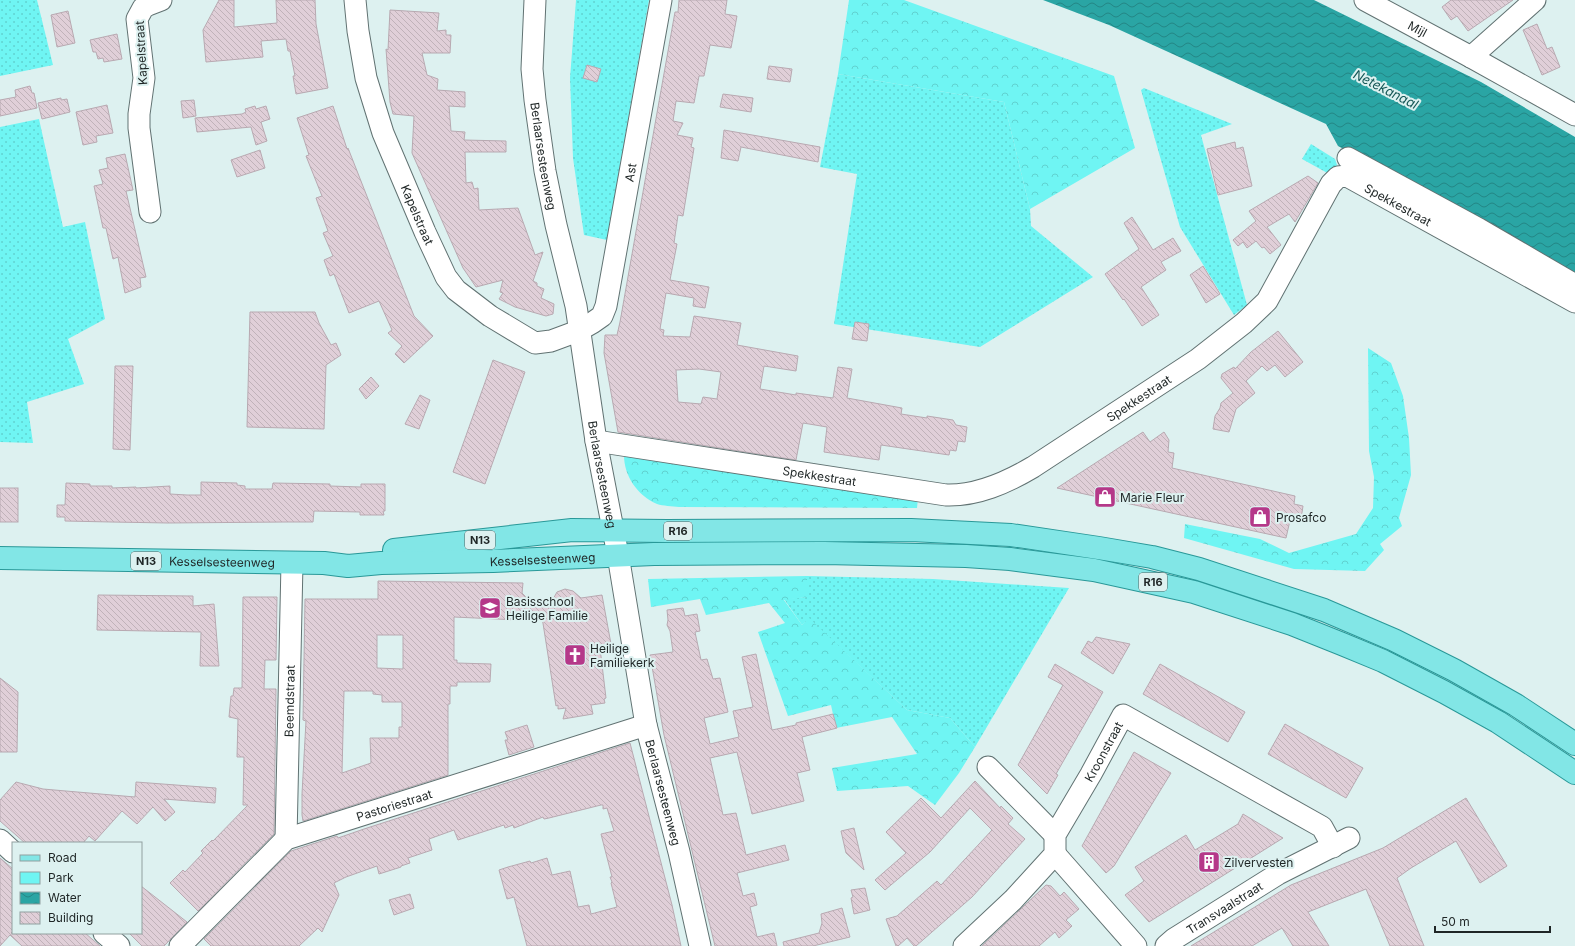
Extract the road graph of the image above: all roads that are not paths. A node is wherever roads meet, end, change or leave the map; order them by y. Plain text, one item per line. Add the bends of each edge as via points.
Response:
1 (160, 0) edge
2 (355, 0) edge
3 (535, 0) edge
4 (661, 0) edge
5 (1365, 0) edge
6 (1535, 0) edge
7 (1471, 57) junction
8 (1575, 115) edge
9 (1348, 158) dead end
10 (150, 212) dead end
11 (1575, 285) edge
12 (1575, 302) edge
13 (578, 331) junction
14 (596, 441) junction
15 (613, 530) junction
16 (618, 555) junction
17 (0, 558) edge
18 (292, 563) junction
19 (324, 563) junction
20 (646, 725) junction
21 (1575, 744) edge
22 (988, 767) dead end
23 (1575, 773) edge
24 (286, 839) junction
25 (0, 840) edge
26 (1341, 842) joint
27 (1055, 844) junction
28 (12, 851) edge
29 (105, 934) edge
30 (119, 946) edge
31 (180, 946) edge
32 (700, 946) edge
33 (964, 946) edge
34 (1136, 946) edge
35 (1166, 946) edge

1 - 10 street, Kapelstraat via 143,8 137,19 144,78 139,128
2 - 13 street, Kapelstraat via 366,78 383,133 446,277 471,303 535,343 551,341
3 - 13 street, Berlaarsesteenweg via 532,69 535,100 545,171 576,306
4 - 13 street, Ast via 606,306 602,316
5 - 7 street, Mijl
6 - 7 street
7 - 8 street, Mijl
9 - 11 street via 1479,228
12 - 14 street, Spekkestraat via 1348,176 1338,177 1267,302 1244,323 1198,359 1032,467 981,491 946,495
13 - 14 street, Berlaarsesteenweg
14 - 15 street, Berlaarsesteenweg
15 - 16 street, Berlaarsesteenweg
15 - 19 main road, Kesselsesteenweg / N13 via 572,530 499,538 346,556
15 - 21 main road, R16 via 911,530 1004,534 1152,558 1199,569 1324,610 1358,624 1454,670 1516,705
16 - 19 main road, Kesselsesteenweg / N13 via 348,566
16 - 20 street, Berlaarsesteenweg
16 - 23 main road, R16 via 824,553 966,556 1094,570 1144,580 1248,609 1383,661 1498,722
17 - 18 main road, Kesselsesteenweg / N13
18 - 19 main road, Kesselsesteenweg / N13
18 - 24 street, Beemdstraat
20 - 24 street, Pastoriestraat
20 - 32 street, Berlaarsesteenweg
22 - 27 street
24 - 31 street, Pastoriestraat
25 - 28 street
26 - 27 street, Kroonstraat via 1322,827 1123,715
26 - 35 street, Transvaalstraat via 1278,874
27 - 33 street, Kroonstraat via 1014,900
27 - 34 street
29 - 30 street

